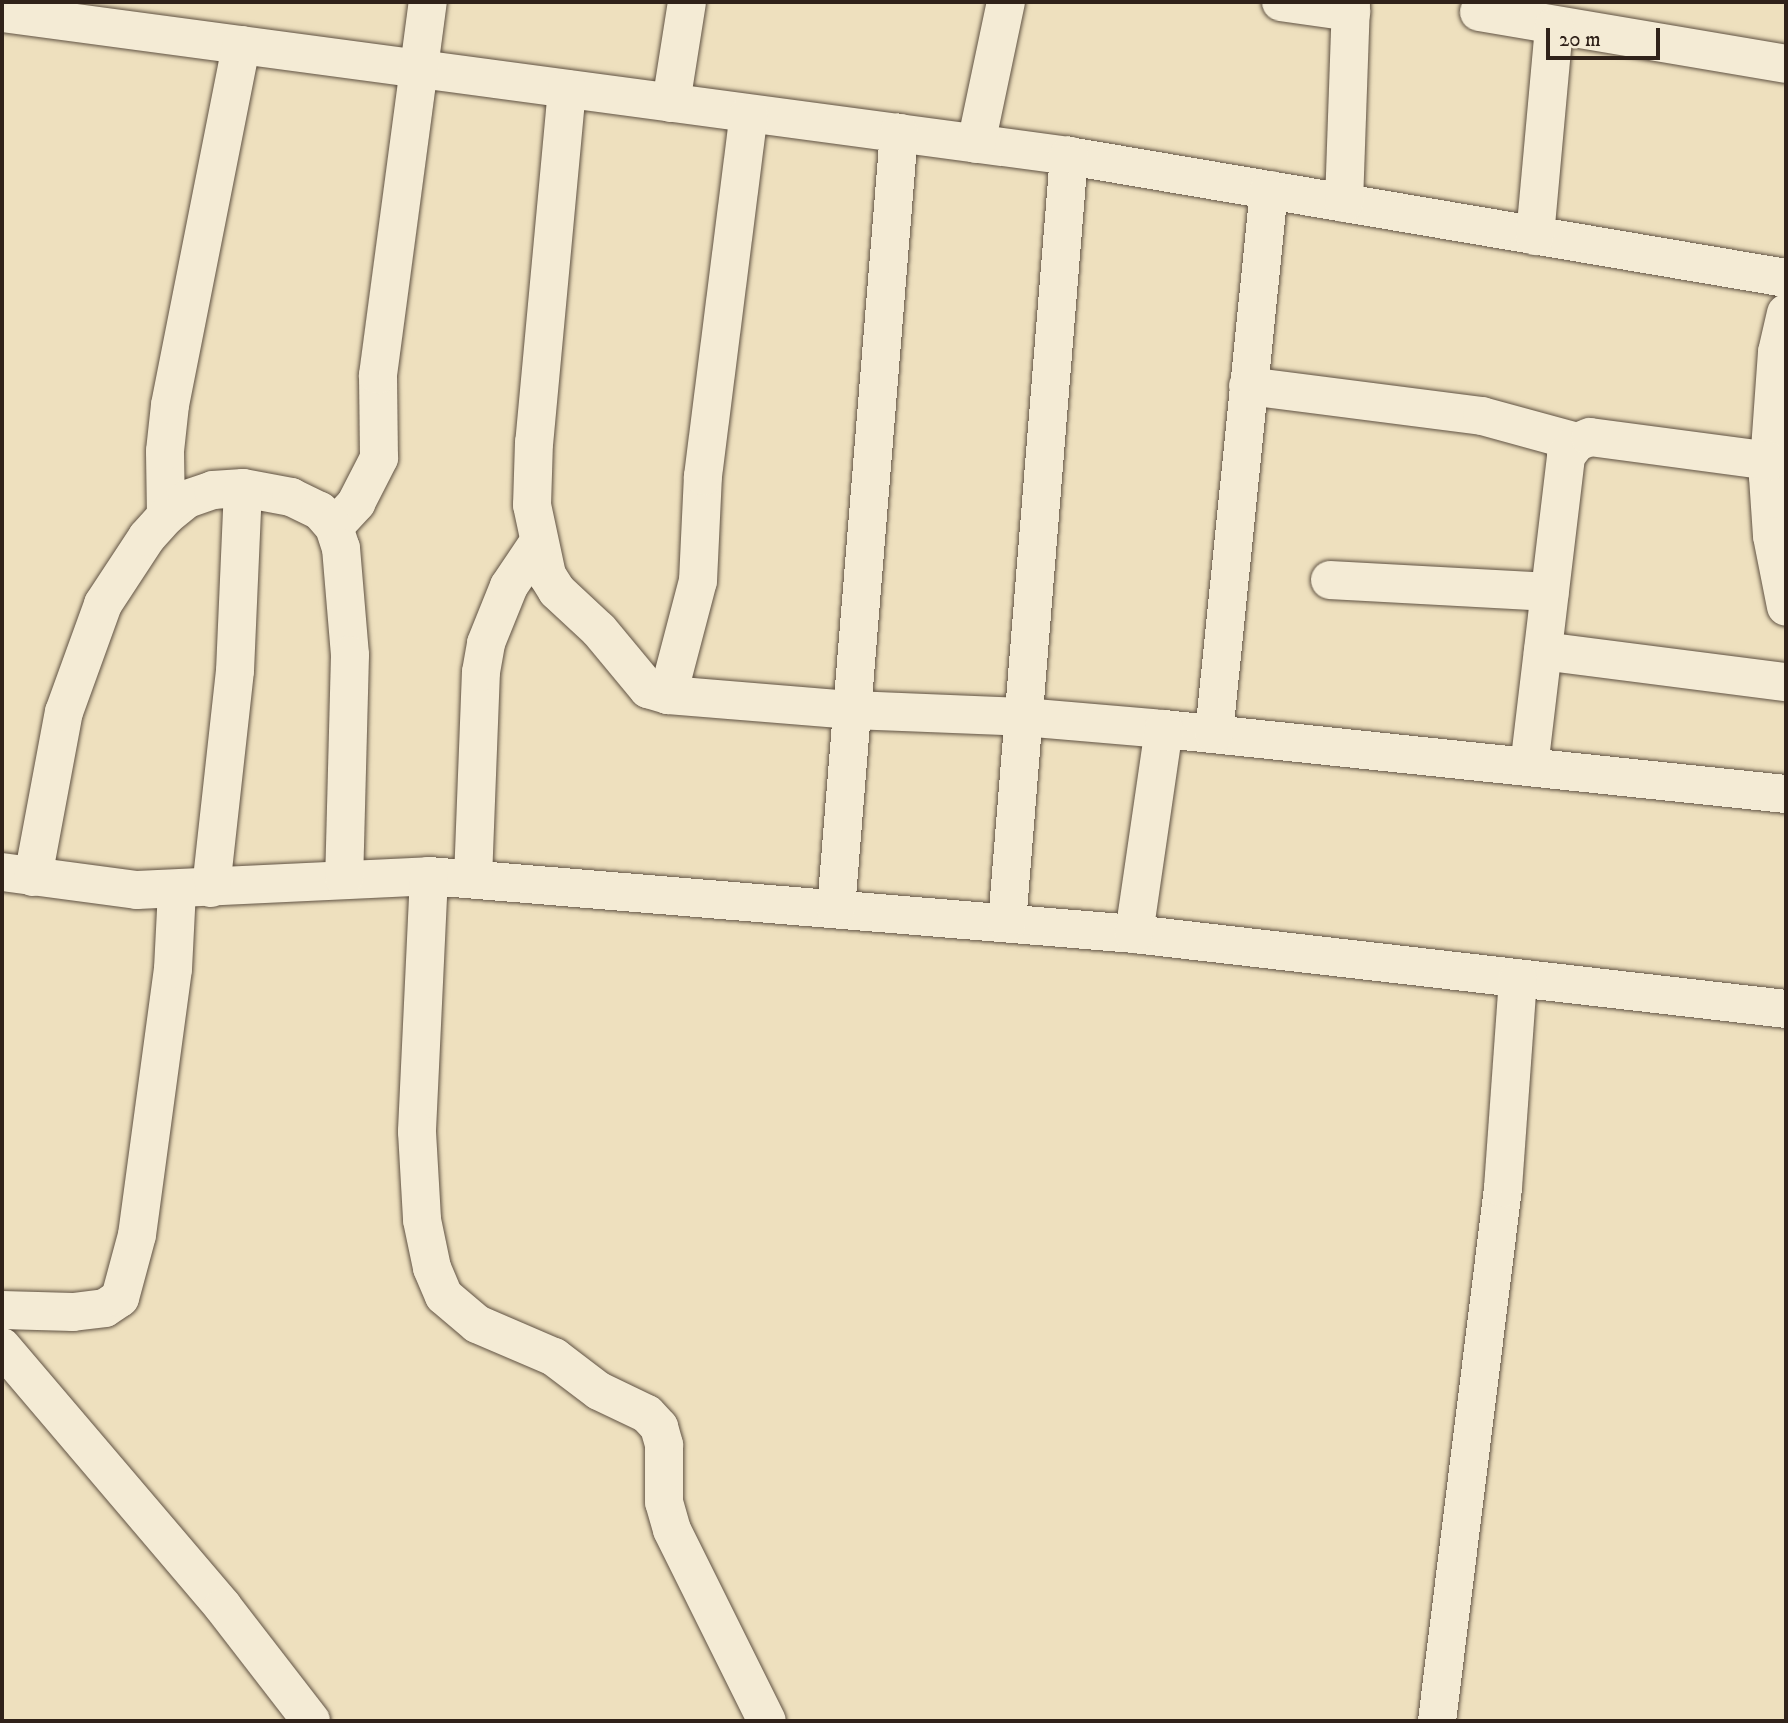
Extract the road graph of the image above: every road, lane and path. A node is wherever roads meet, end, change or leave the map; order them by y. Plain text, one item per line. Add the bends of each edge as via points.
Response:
1 (428, 2) edge
2 (687, 2) edge
3 (1006, 2) edge
4 (1281, 2) edge
5 (1350, 7) edge
6 (47, 10) edge
7 (1479, 12) dead end
8 (2, 13) edge
9 (139, 16) edge
10 (1554, 27) junction
11 (241, 46) junction
12 (1786, 64) edge
13 (418, 69) junction
14 (567, 89) junction
15 (671, 103) junction
16 (749, 114) junction
17 (898, 133) junction
18 (976, 144) junction
19 (1069, 156) junction
20 (1269, 190) junction
21 (1344, 203) junction
22 (1535, 236) junction
23 (1786, 278) edge
24 (1786, 313) edge
25 (1248, 386) junction
26 (1577, 442) junction
27 (1769, 461) junction
28 (243, 488) junction
29 (166, 516) junction
30 (334, 527) junction
31 (538, 543) junction
32 (1330, 580) dead end
33 (1550, 592) junction
34 (1786, 607) edge
35 (1543, 651) junction
36 (1786, 682) edge
37 (668, 695) junction
38 (852, 710) junction
39 (1023, 717) junction
40 (1164, 729) junction
41 (1214, 734) junction
42 (1529, 767) junction
43 (1786, 794) edge
44 (17, 875) edge
45 (429, 876) junction
46 (344, 877) junction
47 (473, 879) junction
48 (194, 889) junction
49 (836, 909) junction
50 (1007, 923) junction
51 (1134, 934) junction
52 (1518, 980) junction
53 (1786, 1009) edge
54 (2, 1310) edge
55 (2, 1348) edge
56 (311, 1721) edge
57 (767, 1721) edge
58 (1437, 1721) edge

1 - 13 street
2 - 15 street
3 - 18 street
4 - 5 street
5 - 21 street
6 - 8 street
6 - 9 street
7 - 10 street
9 - 11 street
10 - 12 street
10 - 22 street
11 - 13 street
11 - 29 street via 170,405
13 - 14 street
13 - 30 street via 378,375 379,458 356,503
14 - 15 street
14 - 31 street via 531,477
15 - 16 street
16 - 17 street
16 - 37 street via 703,476 698,581
17 - 18 street
17 - 38 street
18 - 19 street
19 - 20 street
19 - 39 street
20 - 21 street
20 - 25 street
21 - 22 street
22 - 23 street
24 - 27 street via 1777,352
25 - 26 street via 1482,416
25 - 41 street
26 - 27 street via 1590,437
26 - 33 street via 1566,456
27 - 34 street via 1772,536
28 - 29 street via 213,490 187,499
28 - 30 street via 291,497 320,511
28 - 48 street via 236,671
29 - 44 street via 103,604 74,673
30 - 46 street via 346,585 350,655
31 - 37 street via 557,591 599,630 648,689
31 - 47 street via 493,617 484,653
32 - 33 street
33 - 35 street
35 - 36 street
35 - 42 street
37 - 38 street
38 - 39 street
38 - 49 street
39 - 40 street
39 - 50 street
40 - 41 street
40 - 51 street
41 - 42 street
42 - 43 street
44 - 48 street via 137,890
45 - 46 street
45 - 47 street
45 - 57 street via 417,1132 422,1220 432,1268 444,1296 477,1324 554,1357 599,1391 647,1414 659,1427 664,1445 664,1502 672,1530
46 - 48 street
47 - 49 street
48 - 54 street via 173,969 136,1235 120,1298 105,1308 73,1312
49 - 50 street
50 - 51 street
51 - 52 street
52 - 53 street
52 - 58 street via 1503,1188
55 - 56 street via 223,1607

